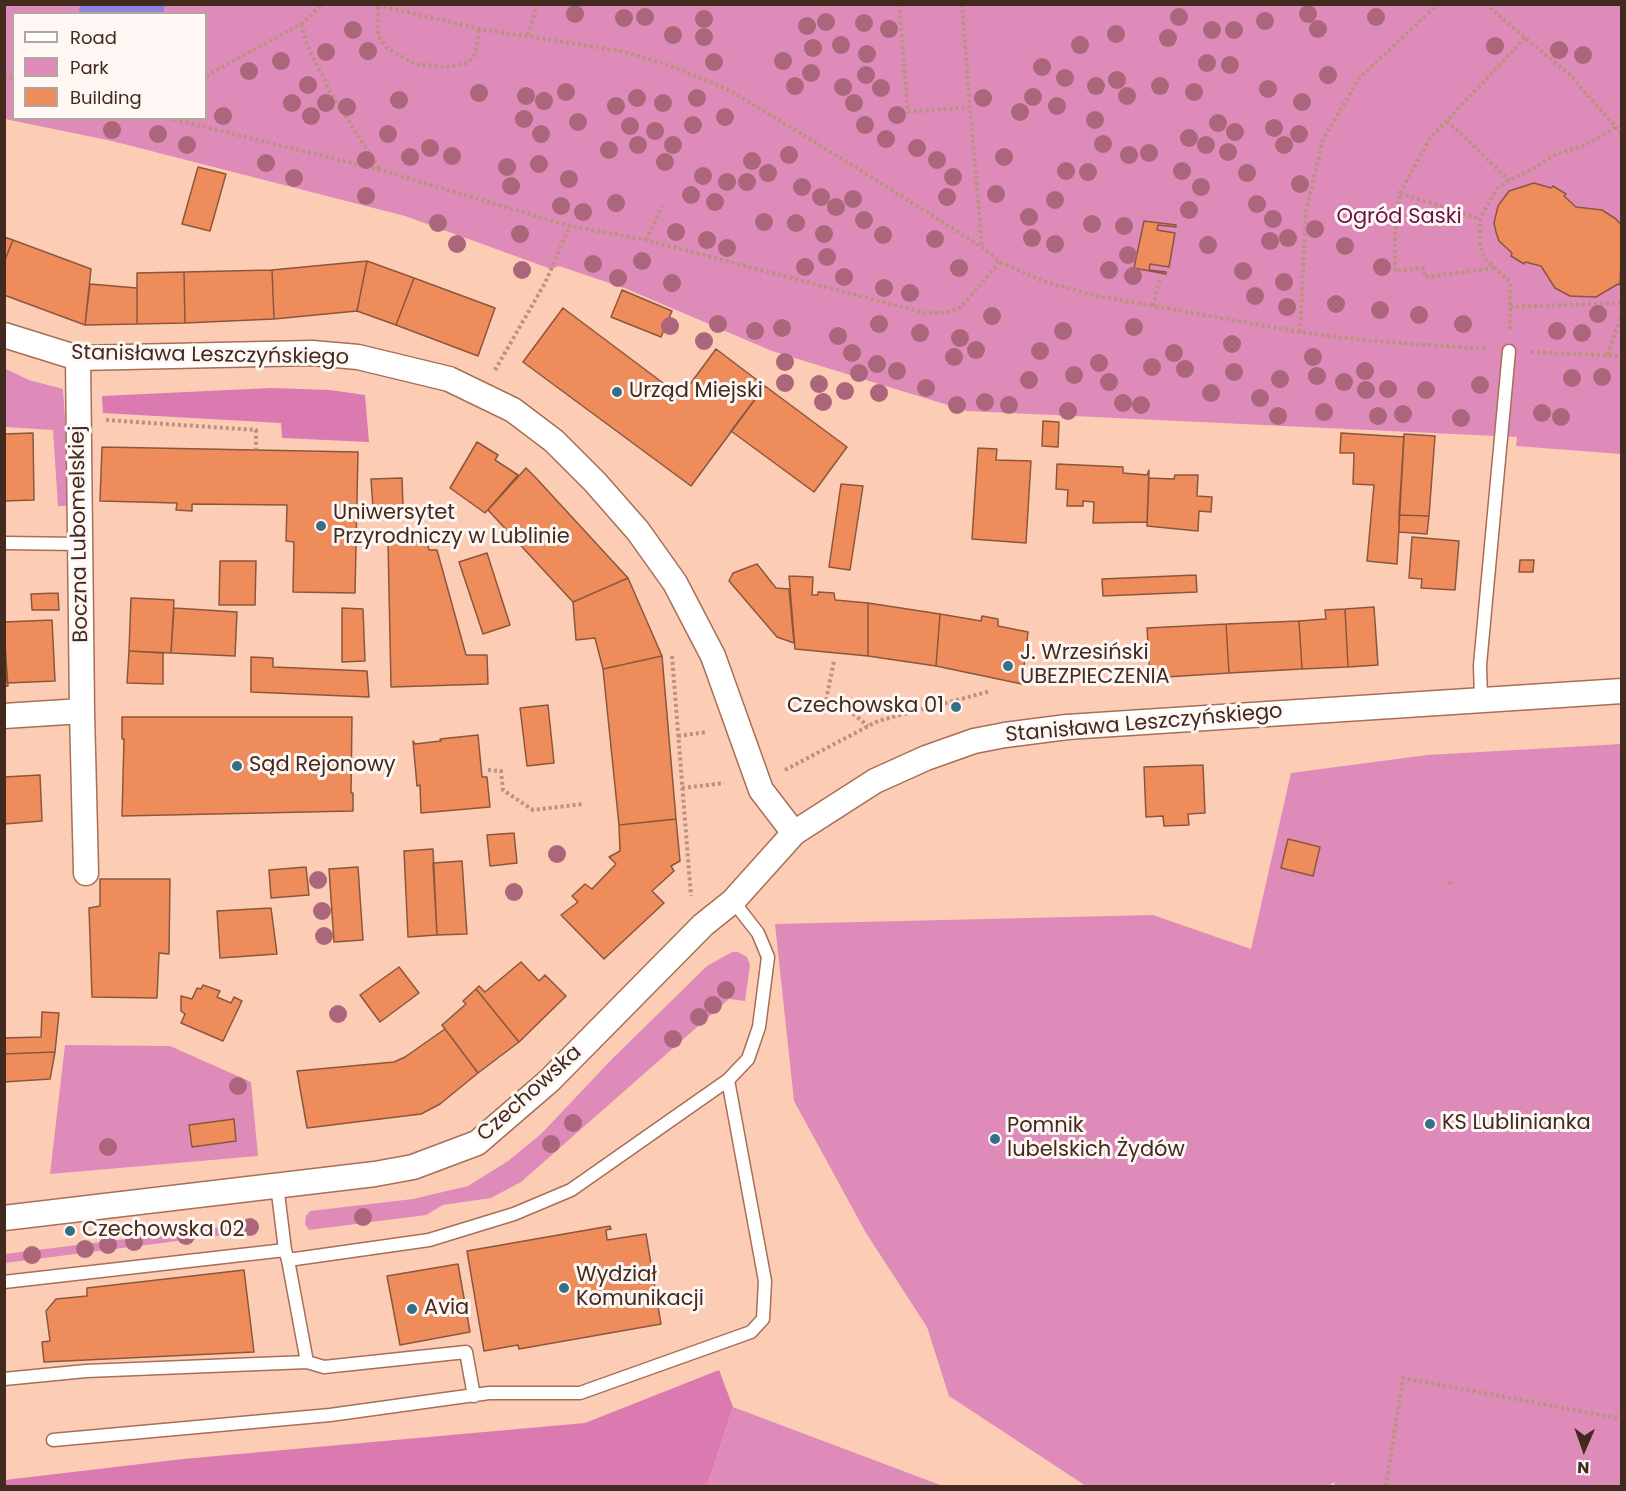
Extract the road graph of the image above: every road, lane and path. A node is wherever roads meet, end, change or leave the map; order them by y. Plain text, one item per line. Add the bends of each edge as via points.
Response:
1 (323, 4) edge
2 (372, 4) edge
3 (537, 4) edge
4 (899, 4) edge
5 (962, 4) edge
6 (1438, 4) edge
7 (1485, 4) edge
8 (378, 7) junction
9 (301, 24) junction
10 (480, 29) junction
11 (528, 35) junction
12 (1526, 37) junction
13 (207, 75) edge
14 (970, 107) junction
15 (176, 120) edge
16 (1447, 121) junction
17 (1616, 127) junction
18 (1622, 134) edge
19 (380, 170) junction
20 (1509, 180) junction
21 (1400, 193) junction
22 (662, 206) dead end
23 (1480, 219) junction
24 (570, 226) junction
25 (646, 240) junction
26 (982, 247) junction
27 (1000, 262) junction
28 (1494, 268) junction
29 (1160, 278) dead end
30 (1622, 303) edge
31 (1153, 306) junction
32 (1510, 307) junction
33 (1622, 314) edge
34 (1300, 333) junction
35 (4, 334) edge
36 (1509, 351) junction
37 (1607, 355) junction
38 (1622, 356) edge
39 (78, 358) junction
40 (495, 370) dead end
41 (95, 419) dead end
42 (256, 450) dead end
43 (4, 543) edge
44 (80, 544) junction
45 (672, 656) dead end
46 (834, 662) dead end
47 (991, 691) dead end
48 (1622, 691) edge
49 (1481, 699) junction
50 (826, 700) dead end
51 (839, 702) dead end
52 (82, 711) junction
53 (4, 716) edge
54 (867, 726) junction
55 (707, 732) dead end
56 (678, 736) junction
57 (488, 770) dead end
58 (785, 770) dead end
59 (724, 783) dead end
60 (682, 788) junction
61 (583, 804) dead end
62 (794, 833) junction
63 (86, 873) dead end
64 (691, 896) dead end
65 (733, 901) junction
66 (728, 1080) junction
67 (277, 1185) junction
68 (4, 1218) edge
69 (287, 1255) junction
70 (4, 1282) edge
71 (307, 1362) junction
72 (4, 1379) edge
73 (474, 1396) junction
74 (1622, 1419) edge
75 (53, 1440) dead end
76 (1386, 1486) edge

1 - 9 path
2 - 8 path
3 - 11 path
4 - 14 path via 908,112
5 - 14 path
6 - 34 path via 1359,78 1323,140 1306,211
7 - 12 path
8 - 10 path
8 - 10 path via 378,36 386,47 414,64 446,67 467,63 474,56
9 - 13 path
9 - 19 path via 332,95
10 - 11 path
11 - 26 path via 621,51 731,91
12 - 16 path
12 - 17 path via 1570,75
14 - 26 path
15 - 19 path
16 - 20 path
16 - 21 path via 1430,138
17 - 18 path
17 - 20 path
19 - 24 path
20 - 23 path via 1497,189
21 - 23 path
21 - 28 path via 1395,271 1424,268 1425,277
22 - 25 path
23 - 28 path via 1480,245 1484,258
24 - 25 path
24 - 40 path via 545,283
25 - 27 path via 925,313 946,313 961,307
26 - 27 path
27 - 31 path via 1043,281
28 - 32 path via 1510,282
29 - 31 path
30 - 32 path
31 - 34 path
32 - 36 path
33 - 37 path
34 - 36 path
35 - 39 street, Stanisława Leszczyńskiego
36 - 37 path
36 - 49 lane via 1480,665
37 - 38 path
39 - 44 street, Boczna Lubomelskiej
39 - 62 street, Stanisława Leszczyńskiego via 333,354 449,379 513,410 554,441 595,482 638,531 675,584 713,656 761,790
41 - 42 path via 256,430
43 - 44 lane
44 - 52 street, Boczna Lubomelskiej
45 - 56 path
46 - 50 path
47 - 54 path
48 - 49 street, Stanisława Leszczyńskiego
49 - 62 street, Stanisława Leszczyńskiego via 1067,727 1005,735 951,749 895,772 844,799
51 - 54 path
52 - 53 street
52 - 63 street, Boczna Lubomelskiej
54 - 58 path
55 - 56 path
56 - 60 path
57 - 61 path via 501,771 503,790 533,810
59 - 60 path
60 - 64 path
62 - 65 street, Czechowska
65 - 66 lane via 758,933 768,957 759,1027 748,1059
65 - 67 street, Czechowska via 703,926 549,1081 477,1143 413,1167
66 - 69 lane via 571,1190 514,1214 429,1240
66 - 73 lane via 765,1281 762,1319 751,1332 580,1393
67 - 68 street, Czechowska
67 - 69 lane
69 - 70 lane
69 - 71 lane
71 - 72 lane via 86,1371
71 - 73 lane via 324,1367 466,1352
73 - 75 lane via 330,1415
74 - 76 path via 1403,1378

